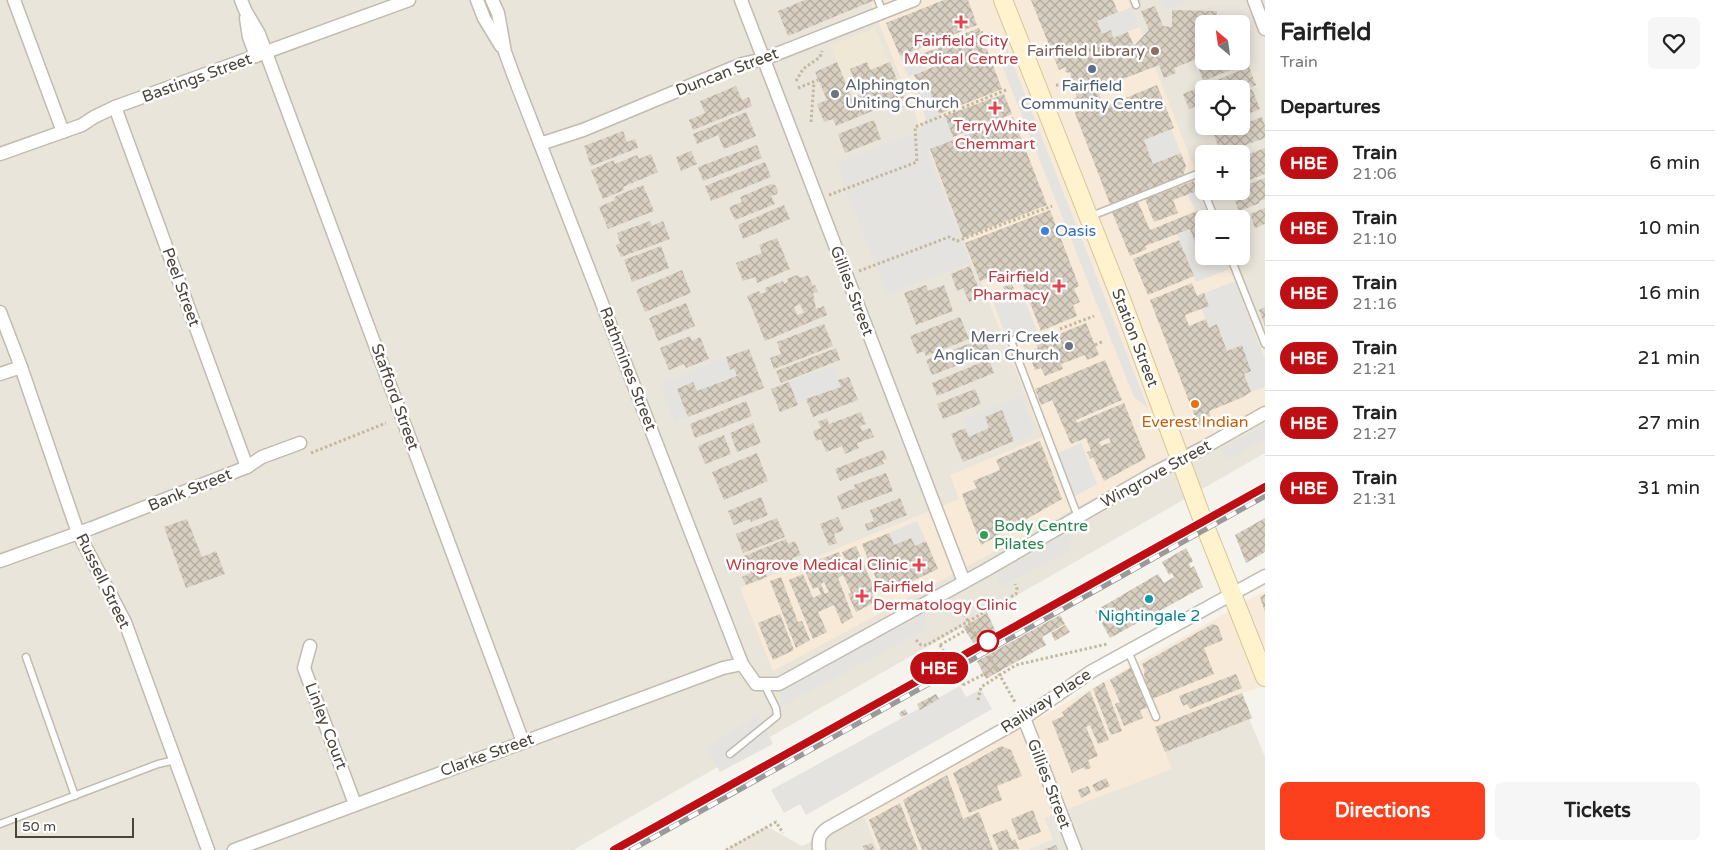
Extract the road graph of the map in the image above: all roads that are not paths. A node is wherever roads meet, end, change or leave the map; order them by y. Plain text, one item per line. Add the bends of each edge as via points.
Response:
1 (14, 0) edge
2 (409, 0) edge
3 (477, 0) edge
4 (492, 0) edge
5 (741, 0) edge
6 (878, 0) edge
7 (914, 0) edge
8 (1003, 0) edge
9 (1254, 0) edge
10 (399, 2) edge
11 (243, 5) edge
12 (883, 12) junction
13 (1265, 29) edge
14 (505, 52) junction
15 (261, 54) junction
16 (764, 59) junction
17 (115, 108) junction
18 (63, 132) junction
19 (540, 144) junction
20 (0, 154) edge
21 (1211, 210) edge
22 (1089, 217) junction
23 (1234, 265) edge
24 (0, 312) edge
25 (1024, 336) dead end
26 (1265, 344) edge
27 (21, 367) junction
28 (0, 374) edge
29 (1265, 413) edge
30 (300, 443) dead end
31 (1181, 459) junction
32 (247, 467) junction
33 (1078, 517) junction
34 (78, 533) junction
35 (0, 561) edge
36 (1265, 576) edge
37 (964, 582) junction
38 (1232, 594) junction
39 (310, 646) dead end
40 (1128, 651) junction
41 (26, 657) dead end
42 (742, 664) junction
43 (1265, 677) edge
44 (760, 684) junction
45 (1156, 717) dead end
46 (1024, 718) junction
47 (523, 742) junction
48 (730, 754) dead end
49 (175, 760) junction
50 (74, 796) junction
51 (355, 804) junction
52 (0, 824) edge
53 (208, 850) edge
54 (234, 850) edge
55 (819, 850) edge
56 (1075, 850) edge

1 - 18 street
2 - 10 street, Bastings Street
3 - 14 street, Rathmines Street
4 - 14 street, Rathmines Street via 498,13
5 - 16 street, Gillies Street
6 - 12 lane
7 - 12 street, Duncan Street
8 - 22 main road, Station Street
9 - 13 street
10 - 15 street, Bastings Street
11 - 15 street, Stafford Street via 259,34
12 - 16 street, Duncan Street
14 - 19 street, Rathmines Street
15 - 17 street, Bastings Street
15 - 47 street, Stafford Street
16 - 19 street, Duncan Street via 742,64 583,130
16 - 37 street, Gillies Street
17 - 18 street, Bastings Street
17 - 32 street, Peel Street
18 - 20 street, Bastings Street
19 - 42 street, Rathmines Street
21 - 22 lane via 1197,174
22 - 31 main road, Station Street
23 - 26 lane
24 - 27 street, Russell Street
25 - 33 lane via 1011,341
27 - 28 street
27 - 34 street, Russell Street
29 - 31 street, Wingrove Street
30 - 32 street, Bank Street via 262,457
31 - 33 street, Wingrove Street
31 - 38 main road, Station Street
32 - 34 street, Bank Street
33 - 37 street, Wingrove Street
34 - 35 street, Bank Street
34 - 49 street, Russell Street via 125,622
36 - 38 street, Railway Place
37 - 44 street, Wingrove Street via 779,684
38 - 40 street, Railway Place
38 - 43 main road, Station Street
39 - 51 street, Linley Court via 304,668
40 - 45 lane
40 - 46 street, Railway Place via 1092,671
41 - 50 lane
42 - 44 street, Rathmines Street
42 - 47 street, Clarke Street via 723,668
44 - 48 lane via 776,708 777,716
46 - 55 street, Railway Place via 823,831 818,840
46 - 56 street, Gillies Street
47 - 51 street, Clarke Street
49 - 50 lane
49 - 53 street, Russell Street
50 - 52 lane
51 - 54 street, Clarke Street

